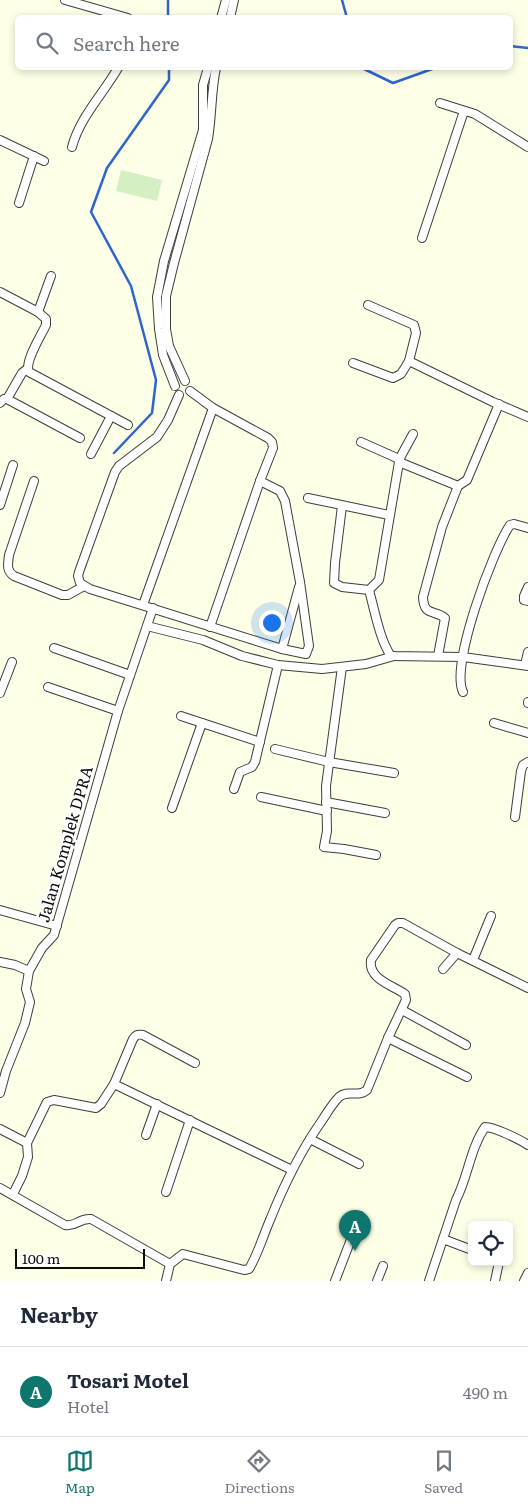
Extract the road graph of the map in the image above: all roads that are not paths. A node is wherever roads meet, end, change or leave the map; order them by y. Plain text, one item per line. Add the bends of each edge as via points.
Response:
1 (65, 0) edge
2 (226, 0) edge
3 (234, 0) edge
4 (118, 15) edge
5 (222, 15) edge
6 (231, 15) edge
7 (117, 70) edge
8 (208, 70) edge
9 (216, 70) edge
10 (440, 103) dead end
11 (464, 110) junction
12 (0, 140) edge
13 (528, 146) edge
14 (72, 147) dead end
15 (34, 156) junction
16 (44, 161) dead end
17 (197, 164) junction
18 (19, 203) dead end
19 (422, 238) dead end
20 (164, 261) junction
21 (174, 263) junction
22 (51, 276) dead end
23 (0, 292) edge
24 (368, 305) dead end
25 (38, 312) junction
26 (409, 361) junction
27 (353, 363) dead end
28 (27, 369) junction
29 (185, 380) junction
30 (175, 386) junction
31 (190, 391) junction
32 (179, 395) junction
33 (4, 401) edge
34 (499, 404) junction
35 (213, 408) junction
36 (111, 416) junction
37 (528, 417) edge
38 (128, 425) dead end
39 (413, 434) dead end
40 (80, 438) dead end
41 (360, 442) dead end
42 (91, 454) dead end
43 (399, 461) junction
44 (13, 465) dead end
45 (34, 481) dead end
46 (260, 481) junction
47 (458, 486) junction
48 (308, 498) dead end
49 (0, 505) edge
50 (342, 506) junction
51 (389, 515) junction
52 (528, 528) edge
53 (300, 582) junction
54 (84, 586) junction
55 (528, 587) edge
56 (369, 590) junction
57 (528, 601) edge
58 (143, 605) junction
59 (153, 608) junction
60 (147, 626) junction
61 (210, 627) junction
62 (54, 648) dead end
63 (282, 649) junction
64 (528, 652) edge
65 (394, 656) junction
66 (438, 656) junction
67 (463, 657) junction
68 (12, 662) dead end
69 (278, 665) junction
70 (526, 665) edge
71 (342, 667) junction
72 (130, 675) junction
73 (48, 686) dead end
74 (463, 692) dead end
75 (0, 693) edge
76 (118, 711) junction
77 (181, 716) dead end
78 (202, 723) junction
79 (494, 723) dead end
80 (528, 733) edge
81 (260, 742) junction
82 (275, 749) dead end
83 (329, 762) junction
84 (528, 762) edge
85 (394, 773) dead end
86 (234, 789) dead end
87 (261, 796) dead end
88 (326, 802) junction
89 (172, 808) dead end
90 (327, 811) junction
91 (385, 813) dead end
92 (515, 817) dead end
93 (376, 855) dead end
94 (0, 910) edge
95 (491, 916) dead end
96 (57, 926) junction
97 (457, 953) junction
98 (473, 960) junction
99 (0, 962) edge
100 (443, 970) dead end
101 (29, 971) junction
102 (528, 988) edge
103 (402, 1010) junction
104 (388, 1038) junction
105 (466, 1045) dead end
106 (195, 1063) dead end
107 (467, 1077) dead end
108 (114, 1084) junction
109 (0, 1093) edge
110 (157, 1104) junction
111 (190, 1120) junction
112 (0, 1129) edge
113 (146, 1135) dead end
114 (310, 1139) junction
115 (27, 1143) junction
116 (528, 1145) edge
117 (359, 1164) dead end
118 (292, 1170) junction
119 (0, 1188) edge
120 (166, 1192) dead end
121 (14, 1194) junction
122 (360, 1216) dead end
123 (443, 1239) junction
124 (468, 1248) edge
125 (170, 1264) junction
126 (384, 1266) dead end
127 (498, 1266) edge
128 (528, 1273) edge
129 (166, 1281) edge
130 (335, 1281) edge
131 (377, 1281) edge
132 (428, 1281) edge
133 (495, 1281) edge
134 (524, 1281) edge

1 - 4 street
2 - 5 street
3 - 6 street
7 - 14 street via 82,123
8 - 17 street
9 - 17 street via 210,126
10 - 11 street
11 - 13 street
11 - 19 street
12 - 15 street
15 - 16 street
15 - 18 street
17 - 20 street
17 - 21 street
20 - 21 street
20 - 30 street via 156,305 163,355
21 - 29 street via 166,296 166,329
22 - 25 street
23 - 25 street
24 - 26 street via 414,325 416,333
25 - 28 street via 46,322
26 - 27 street via 401,374 393,378
26 - 34 street
28 - 33 street
28 - 36 street
29 - 30 street
29 - 31 street
30 - 32 street
31 - 32 street via 184,396
31 - 35 street
32 - 54 street via 157,437 115,472 79,572 79,580
33 - 40 street
34 - 37 street
34 - 47 street via 466,480
35 - 46 street via 272,442 273,448
35 - 58 street
36 - 38 street
36 - 42 street
39 - 43 street
41 - 43 street
43 - 47 street
43 - 51 street
44 - 49 street
45 - 54 street via 9,555 9,570 14,576 62,595
46 - 53 street via 280,491 285,500
46 - 61 street
47 - 66 street via 442,527 423,597 423,605 428,611 445,618
48 - 50 street
50 - 51 street
50 - 56 street via 334,583
51 - 56 street via 379,580
52 - 67 street via 514,524 506,530 483,582
53 - 63 street
53 - 63 street via 309,649 304,655
54 - 58 street
55 - 57 street via 524,596
56 - 65 street via 387,650
58 - 59 street
59 - 60 street, Jalan Komplek DPRA
59 - 61 street
60 - 69 street
60 - 72 street, Jalan Komplek DPRA
61 - 63 street
62 - 72 street
64 - 70 street
65 - 66 street
65 - 71 street
66 - 67 street
67 - 70 street
67 - 74 street via 460,681
68 - 75 street
69 - 71 street via 322,669
69 - 81 street
71 - 83 street
72 - 76 street, Jalan Komplek DPRA
73 - 76 street
76 - 96 street, Jalan Komplek DPRA
77 - 78 street
78 - 81 street
78 - 89 street
79 - 80 street
81 - 86 street via 255,762 240,772
82 - 83 street
83 - 85 street
83 - 88 street
84 - 92 street via 520,770
87 - 90 street
88 - 90 street
88 - 91 street
90 - 93 street via 324,847
94 - 96 street
95 - 98 street
96 - 101 street, Jalan Komplek DPRA
97 - 98 street
97 - 100 street
97 - 103 street via 403,923 395,925 371,960 370,967 378,978 405,994
98 - 102 street
99 - 101 street
101 - 109 street, Jalan Komplek DPRA via 26,989 30,1002
103 - 104 street
103 - 105 street
104 - 107 street
104 - 114 street via 367,1090 361,1094 346,1092 342,1095
106 - 108 street via 139,1034 133,1039
108 - 110 street
108 - 115 street via 96,1108 54,1100 48,1102
110 - 111 street
110 - 113 street
111 - 118 street
111 - 120 street
112 - 115 street
114 - 117 street
114 - 118 street
115 - 121 street via 28,1158
116 - 123 street via 485,1127 476,1142
118 - 125 street via 249,1269 183,1254
119 - 121 street
121 - 125 street via 65,1225 91,1219
122 - 130 street
123 - 124 street
123 - 132 street
125 - 129 street
126 - 131 street
127 - 133 street
128 - 134 street

